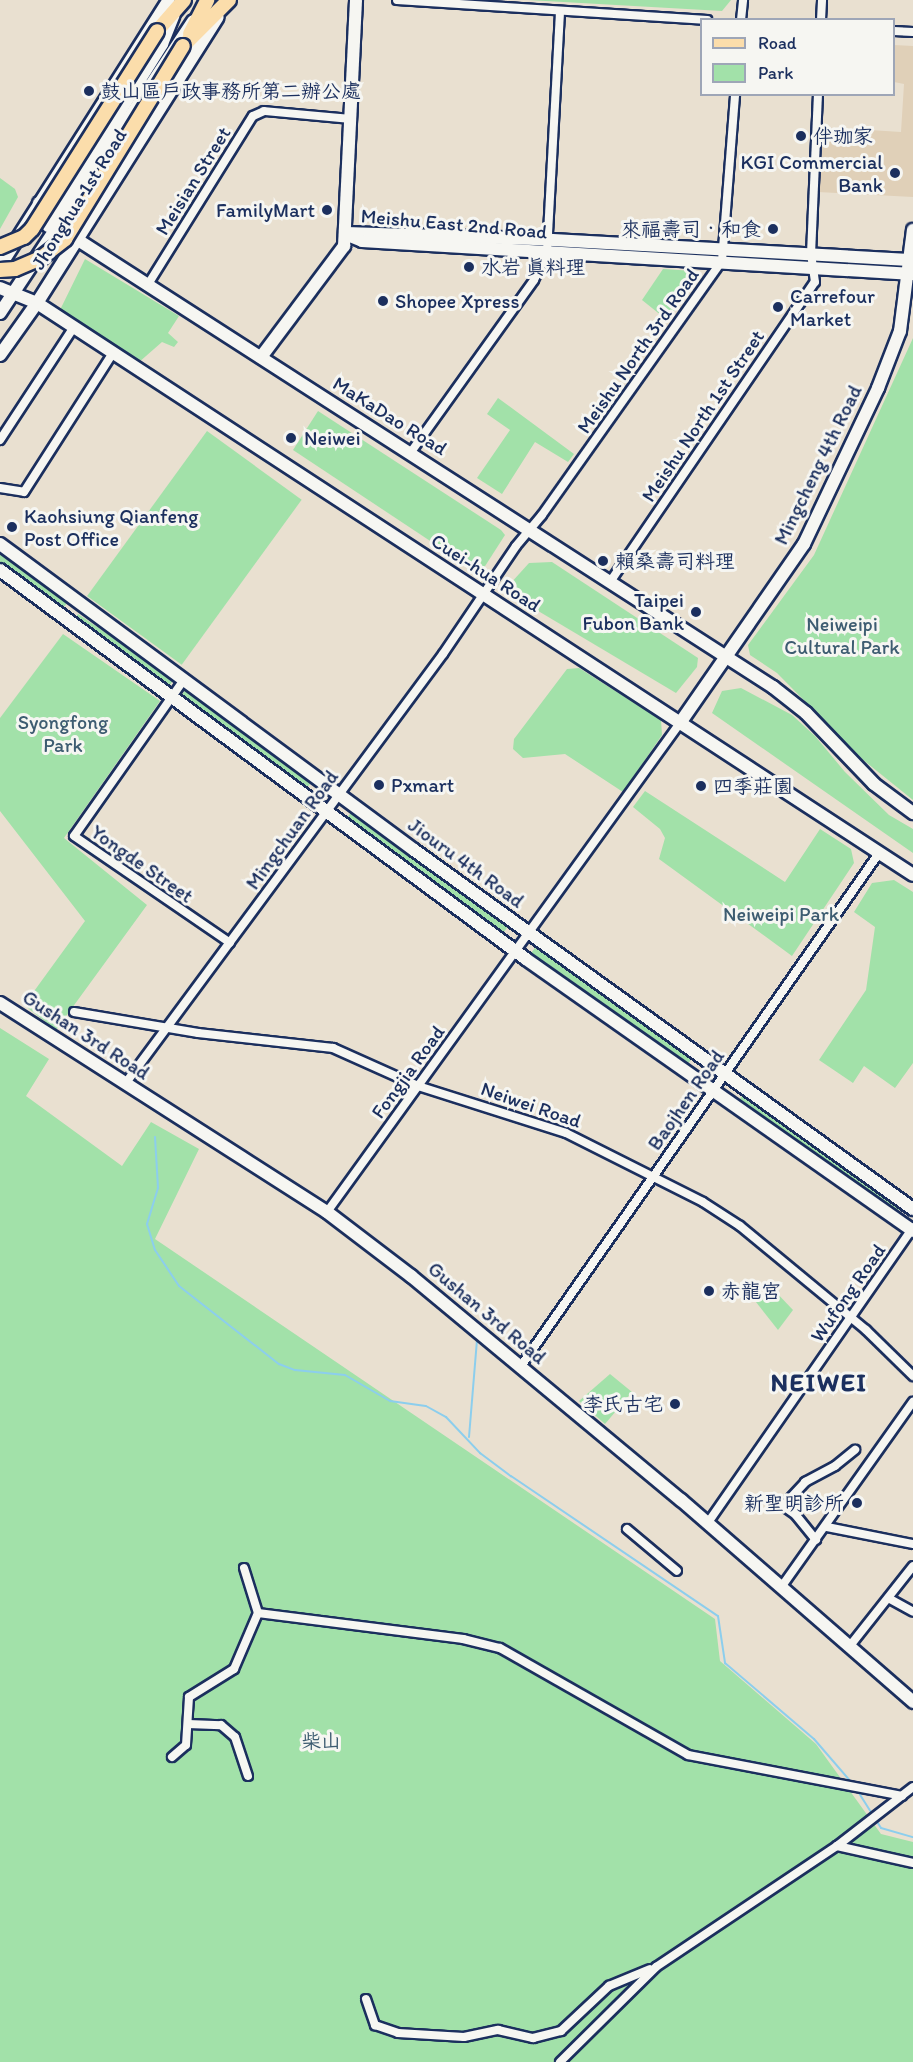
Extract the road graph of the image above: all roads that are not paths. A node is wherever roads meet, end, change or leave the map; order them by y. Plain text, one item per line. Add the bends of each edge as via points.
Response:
1 (207, 0) edge
2 (356, 0) edge
3 (397, 0) edge
4 (742, 0) edge
5 (822, 0) edge
6 (177, 2) edge
7 (227, 2) edge
8 (560, 11) junction
9 (741, 18) edge
10 (821, 18) edge
11 (700, 20) edge
12 (895, 31) edge
13 (913, 32) edge
14 (183, 46) junction
15 (735, 96) edge
16 (818, 96) edge
17 (350, 118) junction
18 (39, 203) junction
19 (54, 225) junction
20 (913, 230) edge
21 (345, 234) junction
22 (77, 238) junction
23 (547, 246) junction
24 (0, 247) edge
25 (810, 254) junction
26 (722, 256) junction
27 (912, 260) edge
28 (0, 266) edge
29 (813, 267) junction
30 (911, 274) edge
31 (147, 286) junction
32 (8, 289) edge
33 (37, 303) junction
34 (0, 313) edge
35 (74, 327) junction
36 (113, 353) junction
37 (0, 355) edge
38 (261, 357) junction
39 (0, 440) edge
40 (411, 453) junction
41 (0, 488) edge
42 (529, 530) junction
43 (0, 544) edge
44 (0, 570) edge
45 (610, 582) junction
46 (483, 595) junction
47 (725, 657) junction
48 (183, 681) junction
49 (171, 700) junction
50 (680, 723) junction
51 (339, 795) junction
52 (325, 813) junction
53 (913, 813) edge
54 (879, 853) junction
55 (913, 874) edge
56 (530, 933) junction
57 (230, 943) junction
58 (515, 951) junction
59 (0, 1003) edge
60 (74, 1012) dead end
61 (166, 1029) junction
62 (724, 1076) junction
63 (125, 1083) junction
64 (418, 1086) junction
65 (713, 1090) junction
66 (653, 1177) junction
67 (913, 1209) edge
68 (327, 1212) junction
69 (912, 1230) edge
70 (850, 1318) junction
71 (521, 1366) junction
72 (913, 1376) edge
73 (913, 1402) edge
74 (855, 1450) dead end
75 (707, 1524) junction
76 (827, 1527) junction
77 (627, 1529) dead end
78 (816, 1540) junction
79 (913, 1544) edge
80 (913, 1566) edge
81 (244, 1568) dead end
82 (677, 1571) dead end
83 (782, 1587) junction
84 (890, 1599) junction
85 (913, 1612) edge
86 (258, 1613) junction
87 (849, 1647) junction
88 (913, 1702) edge
89 (188, 1725) junction
90 (172, 1757) dead end
91 (248, 1776) dead end
92 (913, 1787) edge
93 (902, 1796) junction
94 (837, 1846) junction
95 (913, 1863) edge
96 (656, 1967) junction
97 (366, 1999) dead end
98 (560, 2062) edge

1 - 14 main road
1 - 19 street, Jhonghua 1st Road
2 - 17 street
3 - 8 street
4 - 9 street
5 - 10 street
6 - 18 street, Jhonghua 1st Road
6 - 19 street, Jhonghua 1st Road via 162,44
6 - 24 main road, bridge via 32,229 24,237
7 - 14 main road
7 - 22 street, Jhonghua 1st Road
8 - 11 street
8 - 23 street
12 - 13 street
14 - 28 main road, bridge via 65,239 33,262
15 - 26 street
16 - 25 street
17 - 21 street
17 - 31 street, Meisian Street via 264,111 253,116
18 - 19 street
18 - 28 street, Jhonghua 1st Road
19 - 22 street, MaKaDao Road
19 - 32 street, Jhonghua 1st Road
20 - 27 street, Mingcheng 4th Road
21 - 23 street, Meishu East 2nd Road via 362,241
21 - 38 street via 344,246
22 - 31 street, MaKaDao Road
22 - 33 street, Jhonghua 1st Road
23 - 26 street, Meishu East 2nd Road
23 - 40 street via 534,280
25 - 26 street, Meishu East 2nd Road
25 - 27 street, Meishu East 2nd Road
25 - 29 street
26 - 29 street, Meishu East 2nd Road
26 - 42 street, Meishu North 3rd Road
27 - 30 street, Mingcheng 4th Road
28 - 32 street, Cuei-hua Road
29 - 30 street, Meishu East 2nd Road
29 - 45 street, Meishu North 1st Street via 815,282
30 - 47 street, Mingcheng 4th Road via 893,353 804,544
31 - 38 street, MaKaDao Road
32 - 33 street, Cuei-hua Road
32 - 34 street, Jhonghua 1st Road
33 - 35 street, Cuei-hua Road
33 - 37 street, Jhonghua 1st Road
35 - 36 street, Cuei-hua Road
35 - 39 street
36 - 41 street via 24,492
36 - 46 street, Cuei-hua Road
38 - 40 street, MaKaDao Road
40 - 42 street, MaKaDao Road
42 - 45 street, MaKaDao Road
42 - 46 street, Meishu North 3rd Road
43 - 48 street, Jiouru 4th Road
44 - 49 street
45 - 47 street, MaKaDao Road
46 - 50 street, Cuei-hua Road
46 - 51 street, Mingchuan Road
47 - 50 street, Mingcheng 4th Road
47 - 53 street via 806,713 874,784
48 - 49 street, Yongde Street
48 - 51 street, Jiouru 4th Road
49 - 52 street
49 - 57 street, Yongde Street via 74,836
50 - 54 street, Cuei-hua Road
50 - 56 street
51 - 52 street, Mingchuan Road
51 - 56 street, Jiouru 4th Road
52 - 57 street, Mingchuan Road
52 - 58 street
54 - 55 street, Cuei-hua Road
54 - 62 street, Baojhen Road
56 - 58 street, Fongjia Road
56 - 62 street, Jiouru 4th Road
57 - 61 street, Mingchuan Road
58 - 64 street, Fongjia Road
58 - 65 street
59 - 63 street, Gushan 3rd Road
60 - 61 street, Neiwei Road
61 - 63 street, Mingchuan Road
61 - 64 street, Neiwei Road via 333,1048
62 - 65 street, Baojhen Road
62 - 67 street, Jiouru 4th Road
63 - 68 street, Gushan 3rd Road
64 - 66 street, Neiwei Road via 566,1132
64 - 68 street, Fongjia Road
65 - 66 street, Baojhen Road
65 - 69 street
66 - 70 street, Neiwei Road via 740,1226
66 - 71 street, Baojhen Road
68 - 71 street, Gushan 3rd Road
69 - 70 street, Wufong Road
70 - 72 street, Neiwei Road
70 - 75 street, Wufong Road
71 - 75 street, Gushan 3rd Road
73 - 76 street
74 - 78 street via 805,1482 783,1506 796,1515
75 - 83 street, Gushan 3rd Road
76 - 78 street
76 - 79 street
77 - 82 street
78 - 83 street
80 - 84 street
81 - 86 street
83 - 87 street, Gushan 3rd Road
84 - 85 street
84 - 87 street
86 - 89 street via 234,1669 189,1697
86 - 93 street via 463,1638 500,1648 688,1755
87 - 88 street, Gushan 3rd Road
89 - 90 street via 186,1745
89 - 91 street via 221,1725 235,1737
92 - 93 street
93 - 94 street
94 - 95 street
94 - 96 street
96 - 97 street via 609,1986 561,2031 533,2038 498,2030 464,2037 398,2033 375,2025
96 - 98 street

